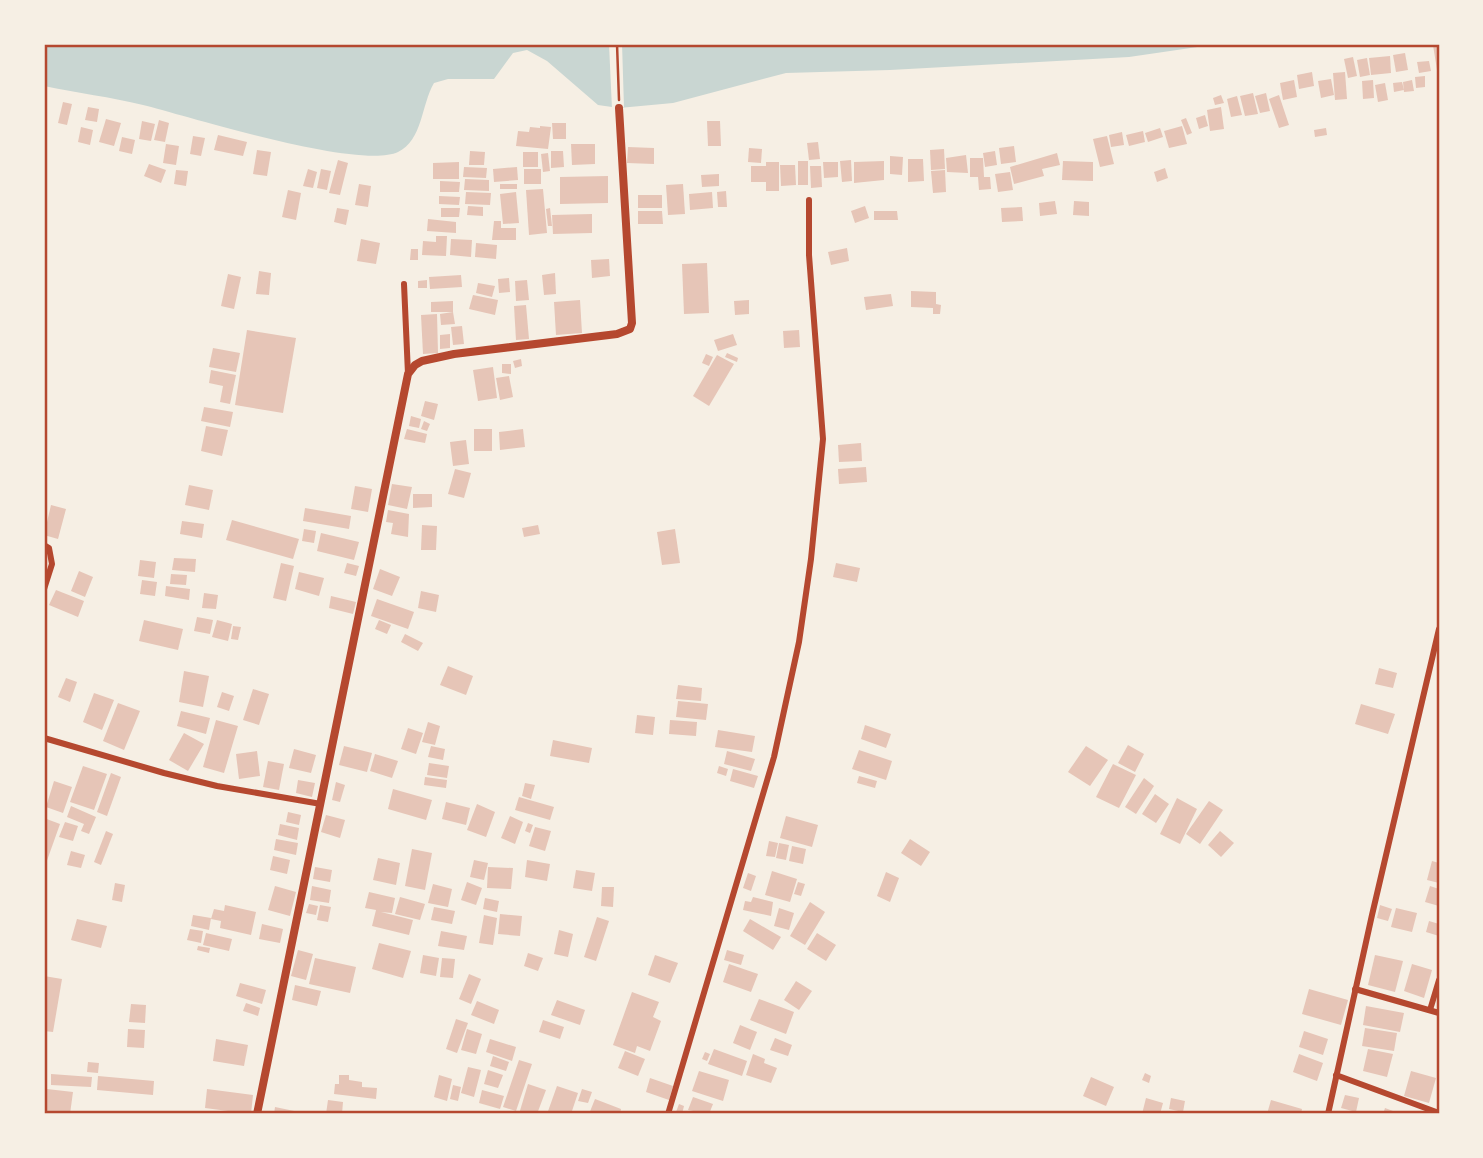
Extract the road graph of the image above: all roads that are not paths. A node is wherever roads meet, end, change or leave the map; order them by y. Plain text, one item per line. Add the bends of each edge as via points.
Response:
1 (620, 108) road end
2 (809, 200) dead end
3 (404, 284) dead end
4 (408, 374) junction
5 (44, 545) edge
6 (44, 589) edge
7 (1439, 629) edge
8 (44, 738) edge
9 (321, 804) junction
10 (1439, 980) edge
11 (1355, 989) junction
12 (1430, 1010) junction
13 (1439, 1013) edge
14 (1336, 1075) junction
15 (1439, 1113) edge
16 (257, 1114) edge
17 (668, 1114) edge
18 (1328, 1114) edge

1 - 4 street via 630,329 454,354 422,361
2 - 17 street via 823,439 799,642 774,757
3 - 4 street
4 - 9 street
5 - 6 street via 52,564
7 - 11 street
8 - 9 street via 177,776
9 - 16 street
10 - 12 street
11 - 12 street
11 - 14 street
12 - 13 street
14 - 15 street
14 - 18 street

